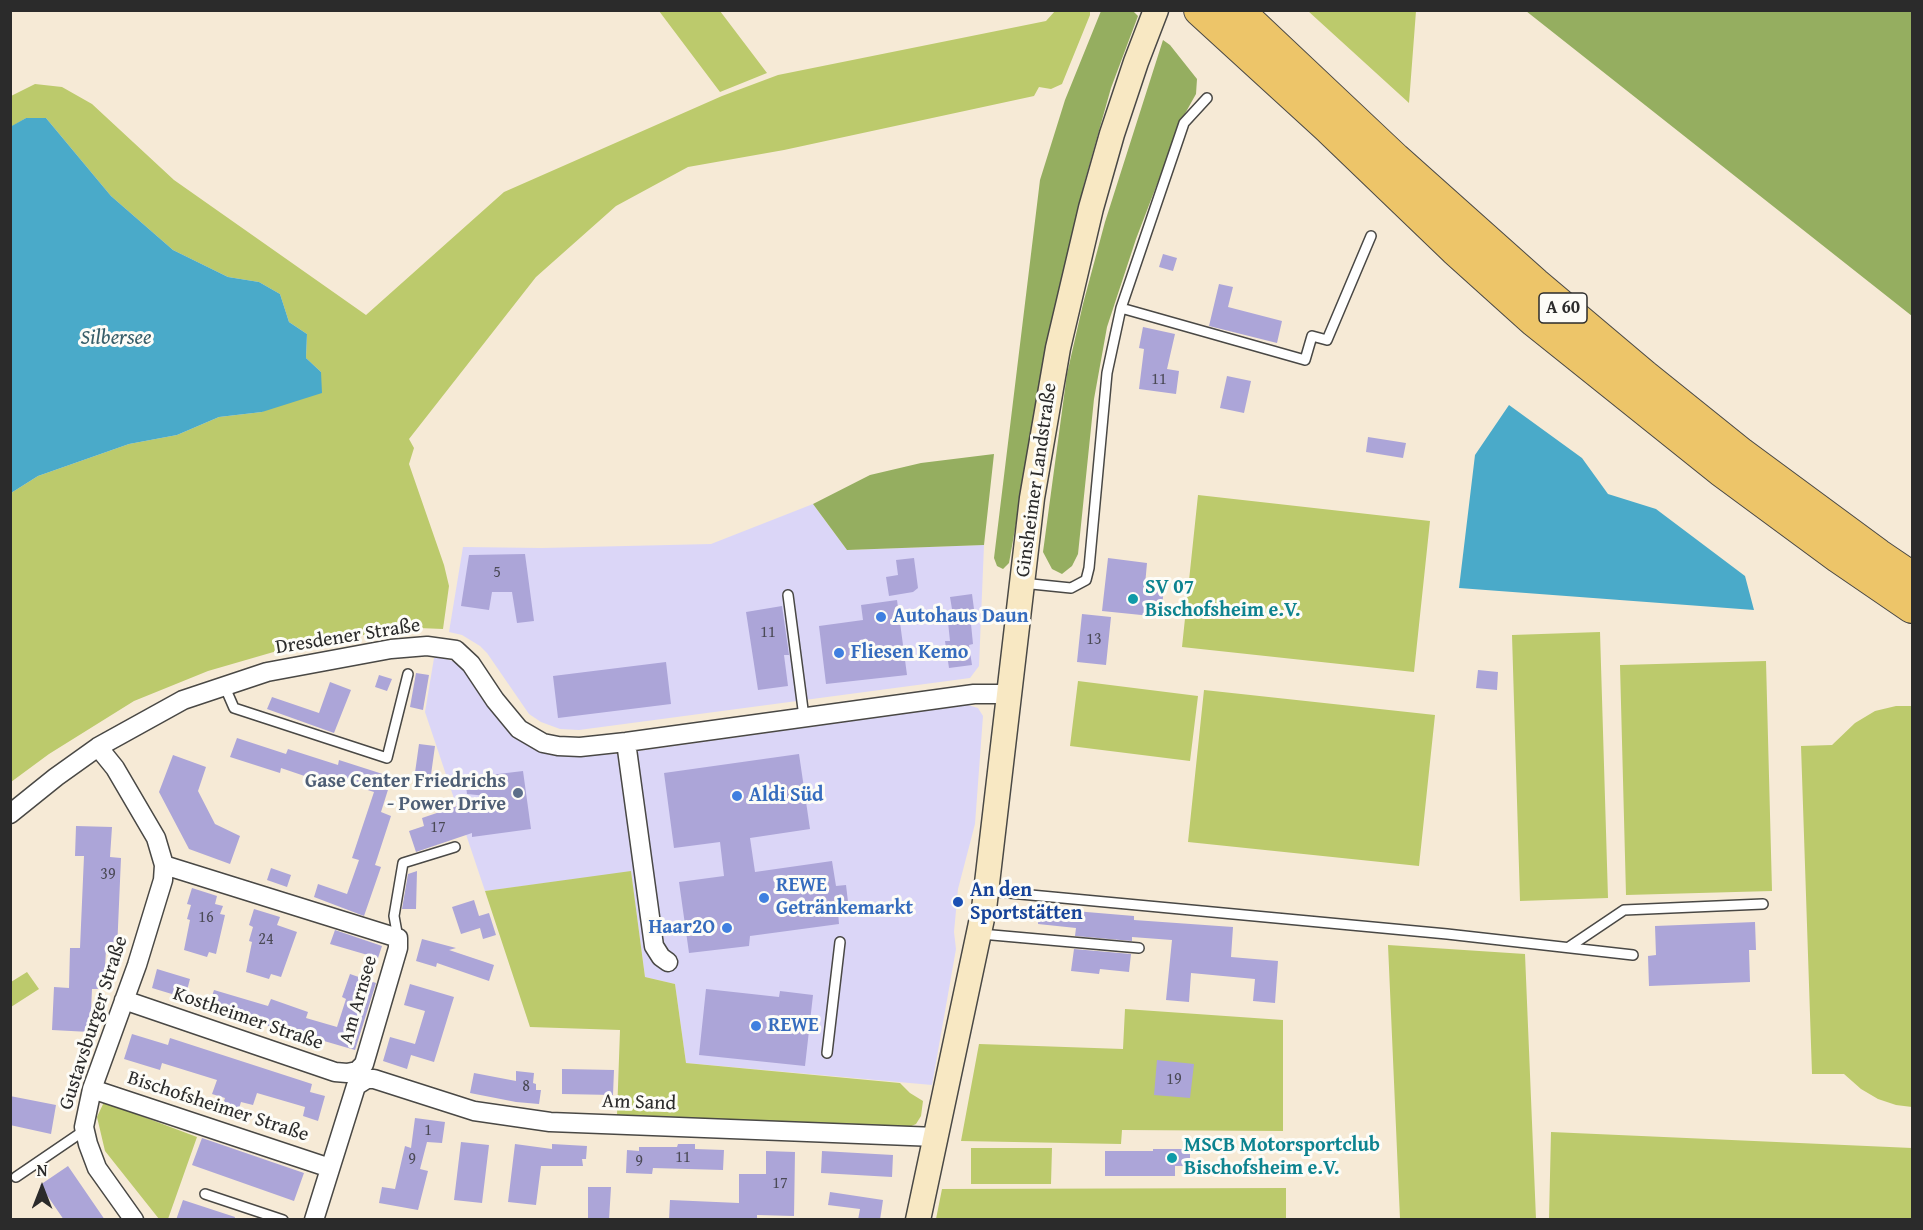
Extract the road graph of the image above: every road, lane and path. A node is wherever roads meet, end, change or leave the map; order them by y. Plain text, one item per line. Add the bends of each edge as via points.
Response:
1 (1156, 10) edge
2 (1181, 10) edge
3 (1200, 10) edge
4 (1237, 10) edge
5 (1207, 98) dead end
6 (1328, 128) junction
7 (1371, 236) dead end
8 (1121, 308) junction
9 (1912, 578) edge
10 (1022, 584) junction
11 (788, 595) dead end
12 (1912, 607) edge
13 (408, 674) dead end
14 (224, 685) junction
15 (1008, 694) junction
16 (804, 717) junction
17 (626, 742) junction
18 (98, 747) junction
19 (10, 814) edge
20 (455, 847) dead end
21 (164, 865) junction
22 (986, 891) junction
23 (1763, 904) dead end
24 (979, 933) junction
25 (398, 938) junction
26 (840, 942) dead end
27 (1569, 947) junction
28 (1139, 948) dead end
29 (1634, 955) dead end
30 (668, 962) dead end
31 (124, 1000) junction
32 (827, 1053) dead end
33 (357, 1071) joint
34 (92, 1089) junction
35 (85, 1130) junction
36 (936, 1137) junction
37 (330, 1167) junction
38 (16, 1177) dead end
39 (205, 1194) dead end
40 (276, 1218) edge
41 (135, 1220) edge
42 (314, 1220) edge
43 (918, 1220) edge

1 - 10 main road, Ginsheimer Landstraße via 1112,134 1068,301 1042,432
2 - 6 highway, A 60
3 - 6 highway, A 60
4 - 9 highway, A 60 via 1395,159 1644,376 1741,454
5 - 8 lane via 1184,123
6 - 12 highway, A 60 via 1535,321 1730,476
7 - 8 lane via 1327,340 1312,336 1305,360
8 - 10 lane via 1107,374 1086,580 1071,588
10 - 15 main road, Ginsheimer Landstraße
11 - 16 lane
13 - 14 lane via 387,758 234,708
14 - 17 street, Dresdener Straße via 267,672 360,654 427,646 450,648 471,664 519,729 543,744 580,747
14 - 18 street, Dresdener Straße via 183,700
15 - 16 street, Dresdener Straße via 974,693
15 - 22 main road, Ginsheimer Landstraße
16 - 17 street, Dresdener Straße
17 - 30 street via 654,946
18 - 19 street, Dresdener Straße
18 - 21 street, Gustavsburger Straße via 115,768 156,838
20 - 25 lane via 403,863 394,916
21 - 25 street
21 - 31 street, Gustavsburger Straße via 163,880
22 - 24 main road, Ginsheimer Landstraße
22 - 27 lane
23 - 27 lane via 1624,910
24 - 28 lane
24 - 36 main road, Ginsheimer Landstraße
25 - 33 street, Am Arnsee via 364,1064
26 - 32 lane
27 - 29 lane
31 - 33 street, Kostheimer Straße via 335,1072
31 - 34 street, Gustavsburger Straße
34 - 35 street, Gustavsburger Straße
34 - 37 street, Bischofsheimer Straße
35 - 38 lane
35 - 41 street, Gustavsburger Straße via 97,1168
36 - 37 street, Am Sand via 550,1122 474,1111 367,1079 356,1086
36 - 43 main road, Ginsheimer Landstraße
37 - 42 street
39 - 40 lane

